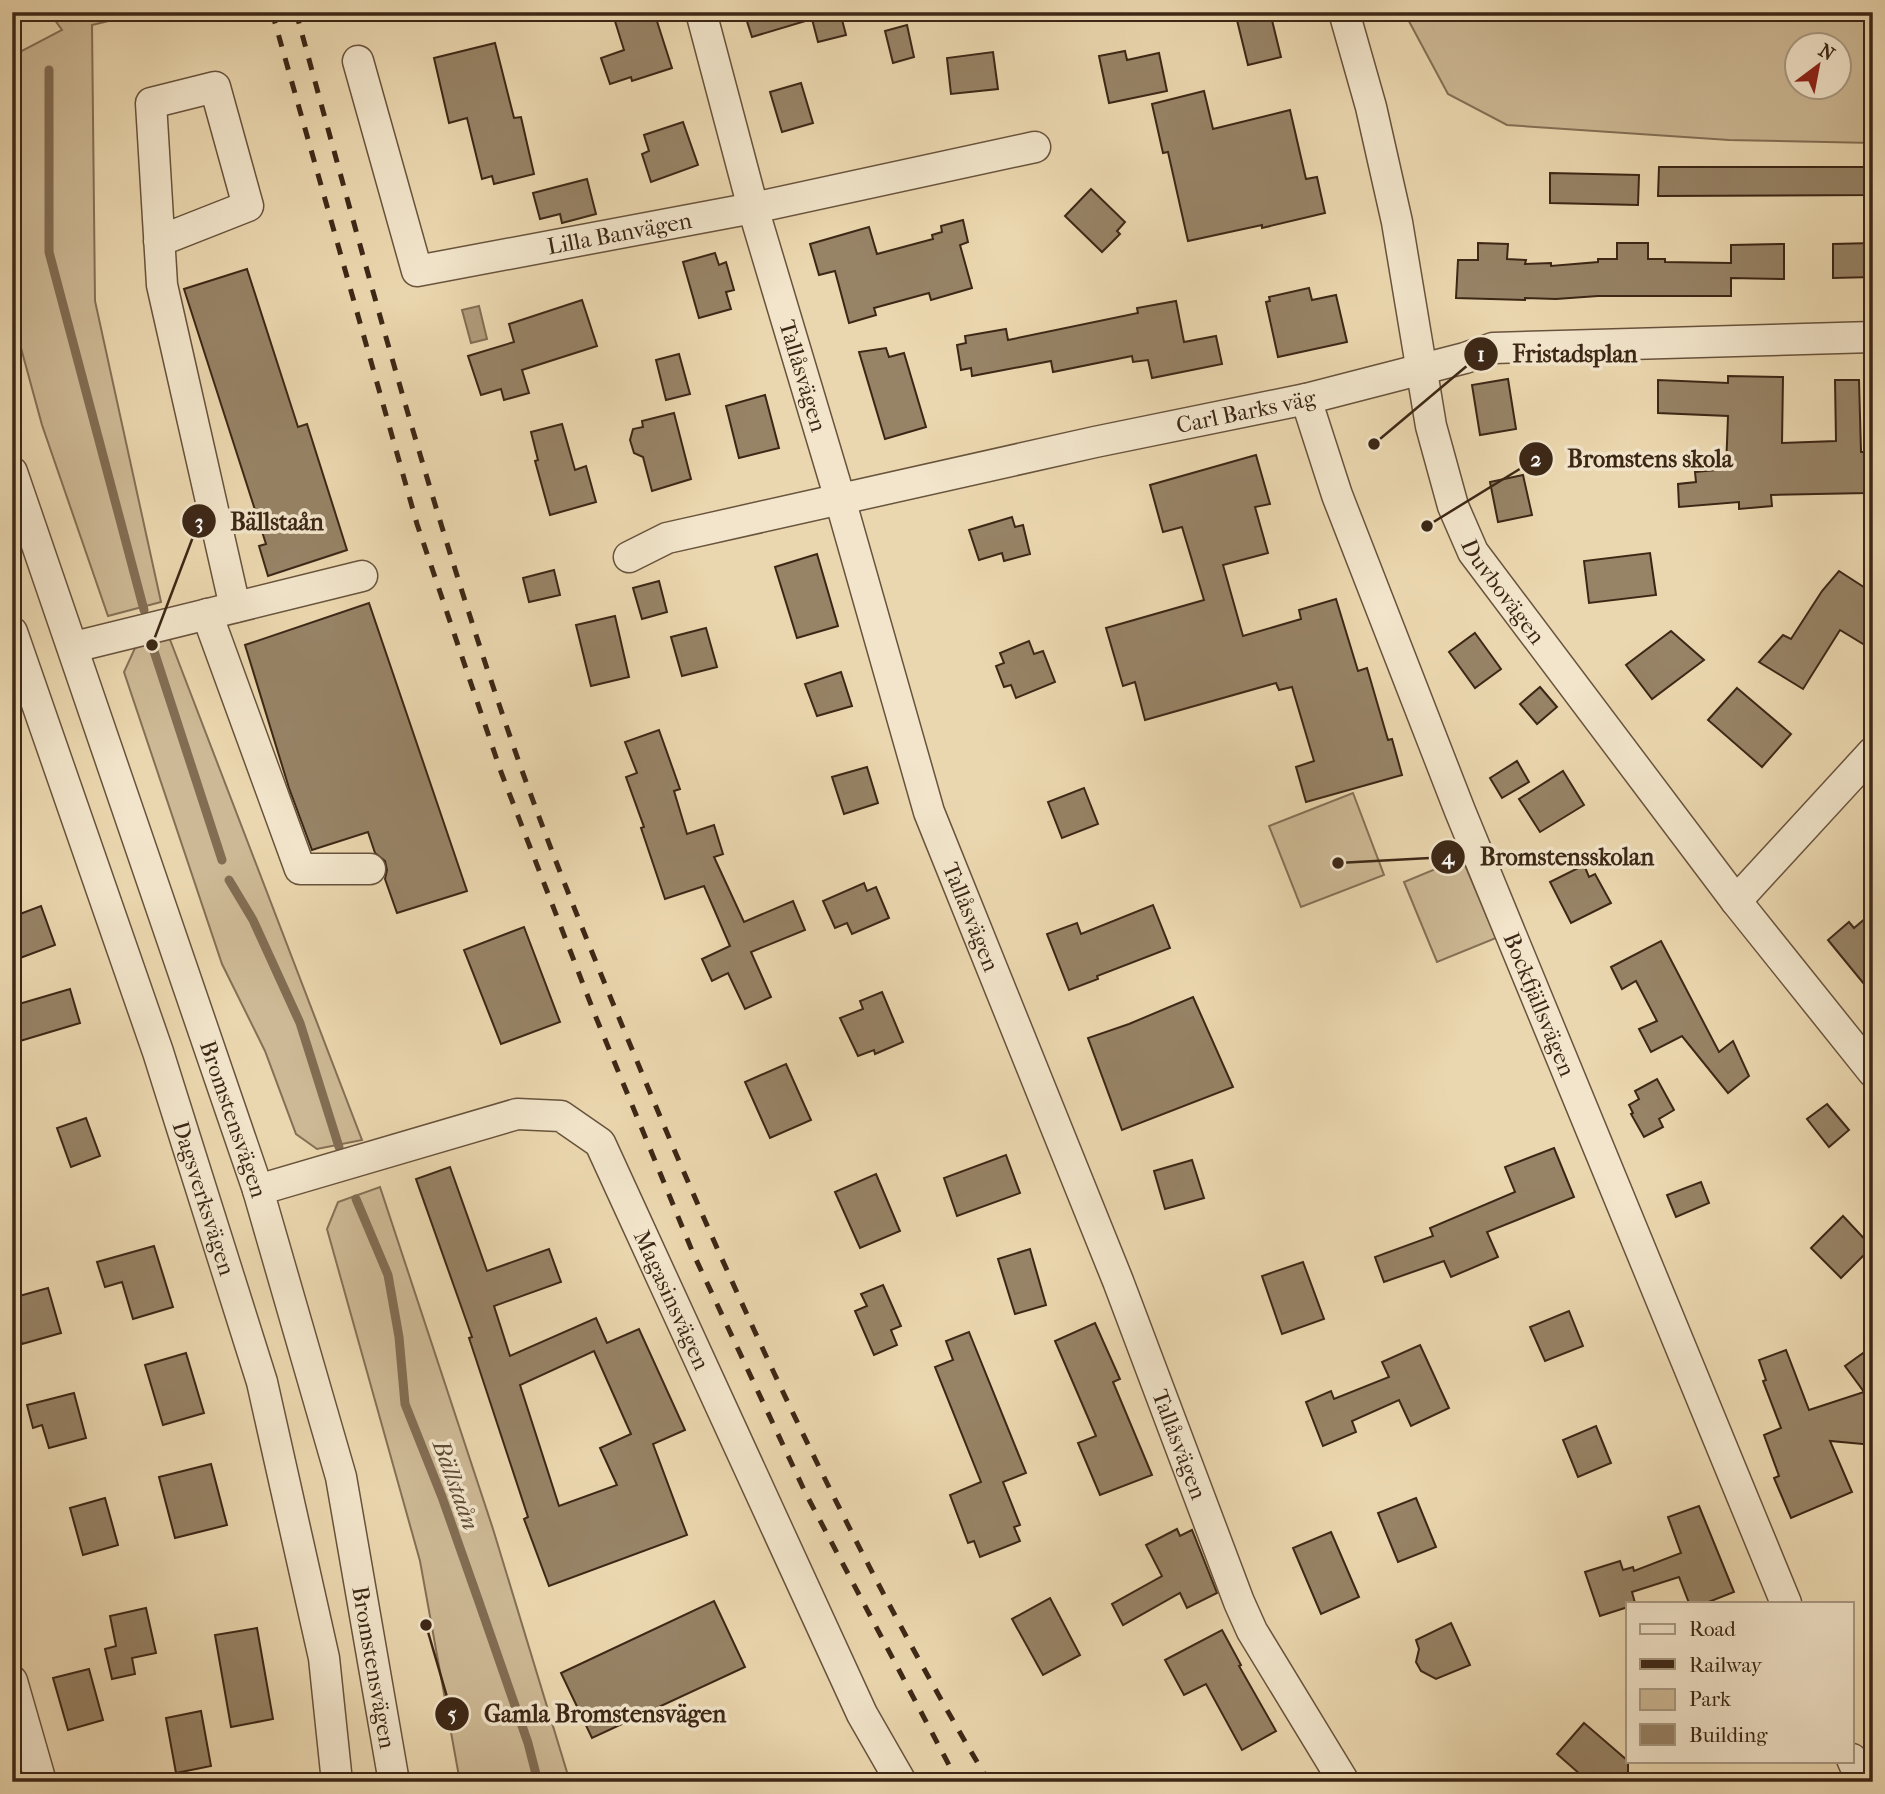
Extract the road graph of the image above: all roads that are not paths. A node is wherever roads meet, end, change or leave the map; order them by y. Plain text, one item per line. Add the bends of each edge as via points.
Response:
1 (701, 12) edge
2 (1345, 12) edge
3 (358, 61) dead end
4 (1035, 147) dead end
5 (753, 208) junction
6 (159, 241) junction
7 (1873, 337) edge
8 (1420, 369) junction
9 (1306, 399) junction
10 (12, 472) edge
11 (840, 499) junction
12 (629, 557) dead end
13 (362, 576) dead end
14 (208, 614) junction
15 (12, 632) edge
16 (74, 647) junction
17 (1873, 752) edge
18 (370, 869) dead end
19 (1736, 901) junction
20 (1873, 1072) edge
21 (258, 1190) junction
22 (1786, 1602) edge
23 (12, 1681) edge
24 (1853, 1762) edge
25 (41, 1782) edge
26 (337, 1782) edge
27 (394, 1782) edge
28 (901, 1782) edge
29 (1344, 1782) edge
30 (1862, 1782) edge

1 - 5 street, Tallåsvägen
2 - 8 street, Duvbovägen via 1397,222
3 - 5 street, Lilla Banvägen via 417,271
4 - 5 street, Lilla Banvägen
5 - 11 street, Tallåsvägen
6 - 6 street via 150,103 215,87 248,206
6 - 14 street
7 - 8 street, Carl Barks väg via 1493,348
8 - 9 street, Carl Barks väg
8 - 19 street, Duvbovägen via 1453,506 1473,552
9 - 11 street, Carl Barks väg
9 - 22 street, Bockfjällsvägen via 1338,495 1461,811
10 - 16 street, Bromstensvägen
11 - 12 street, Carl Barks väg via 667,538
11 - 29 street, Tallåsvägen via 929,812 1121,1290 1239,1602
13 - 14 street
14 - 16 street
14 - 18 street via 300,869
15 - 26 street, Dagsverksvägen via 158,1052 262,1382 324,1658
16 - 21 street, Bromstensvägen
17 - 19 street
19 - 20 street, Duvbovägen
21 - 27 street, Bromstensvägen via 341,1477
21 - 28 street, Magasinsvägen via 517,1114 561,1116 600,1143 856,1701
23 - 25 street
24 - 30 street

